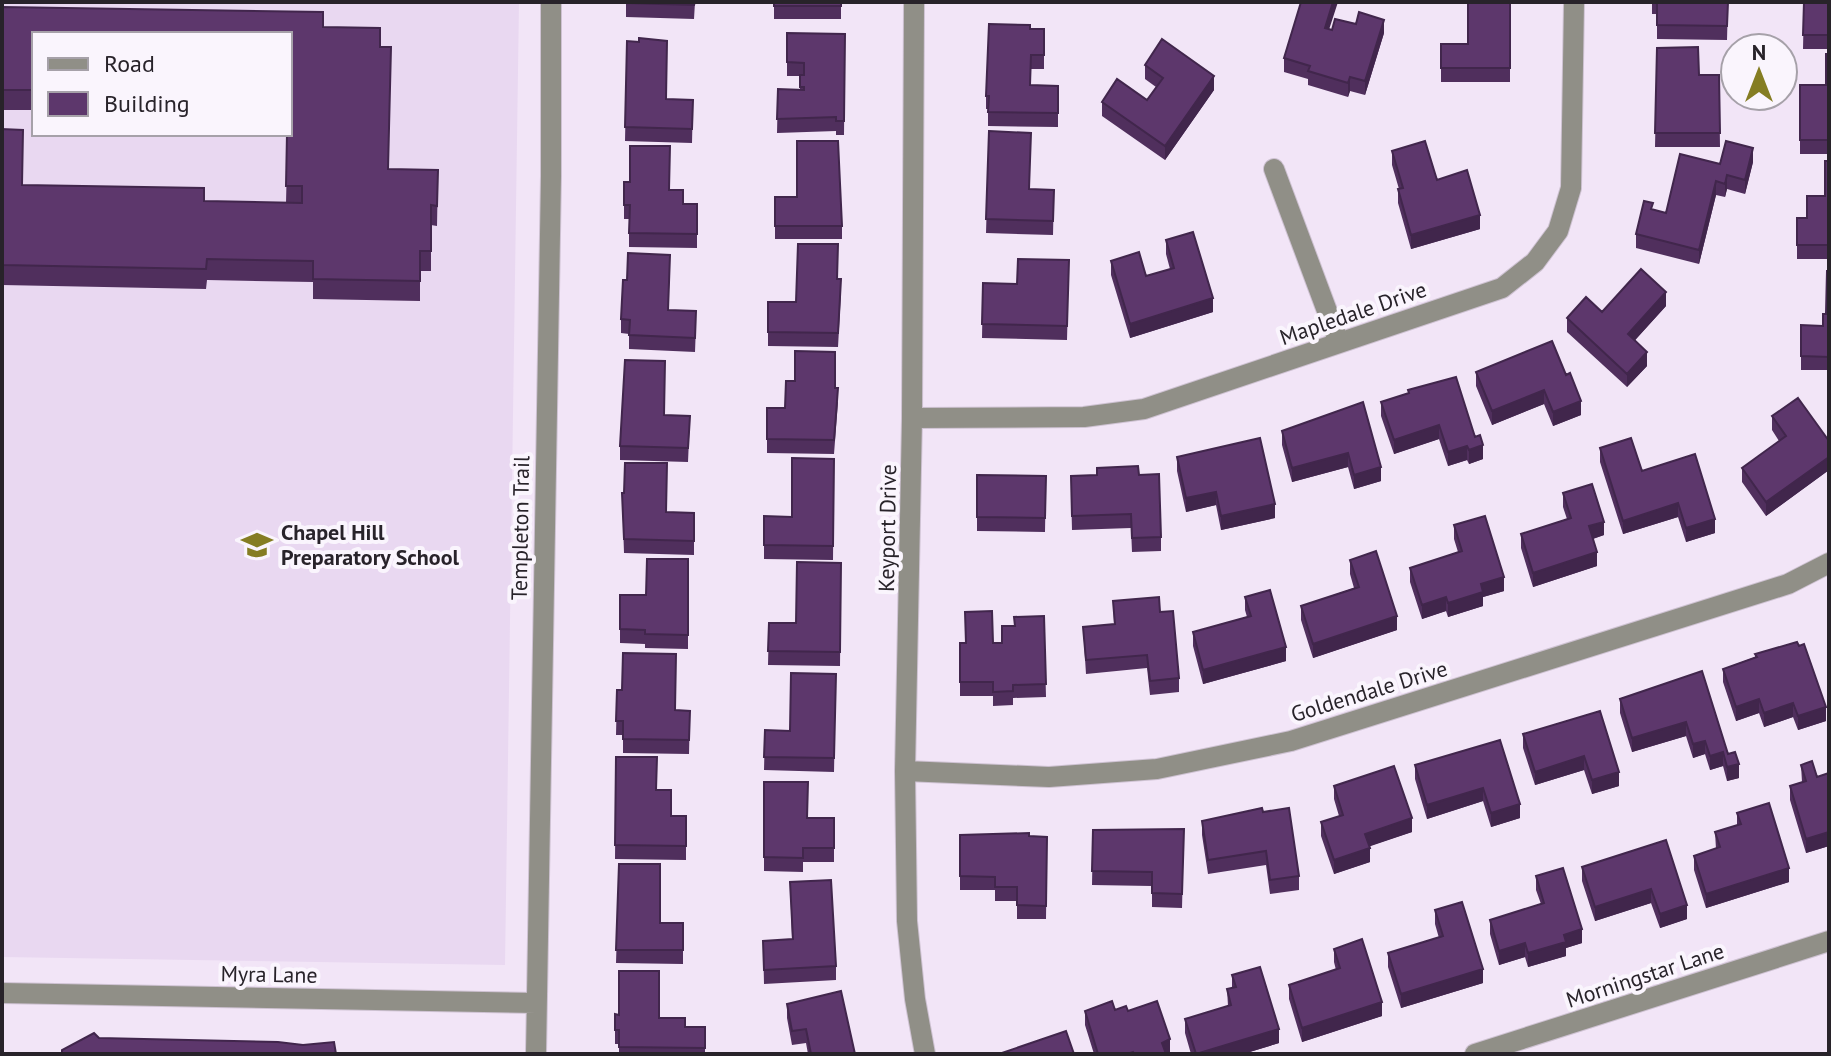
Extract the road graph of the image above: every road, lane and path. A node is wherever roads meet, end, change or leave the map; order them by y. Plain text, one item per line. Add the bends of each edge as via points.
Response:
1 (551, 2) edge
2 (914, 2) edge
3 (1574, 2) edge
4 (1274, 169) dead end
5 (1339, 343) junction
6 (912, 418) junction
7 (1829, 563) edge
8 (905, 771) junction
9 (1829, 941) edge
10 (2, 993) edge
11 (536, 1003) junction
12 (536, 1054) edge
13 (925, 1054) edge
14 (1475, 1054) edge

1 - 11 street, Templeton Trail
2 - 6 street, Keyport Drive
3 - 5 street, Mapledale Drive via 1571,188 1558,231 1535,262 1502,288
4 - 5 street
5 - 6 street, Mapledale Drive via 1144,409 1084,417
6 - 8 street, Keyport Drive
7 - 8 street, Goldendale Drive via 1788,584 1291,741 1157,769 1111,773 1049,777
8 - 13 street, Keyport Drive via 907,921
9 - 14 street, Morningstar Lane
10 - 11 street, Myra Lane
11 - 12 street, Templeton Trail

